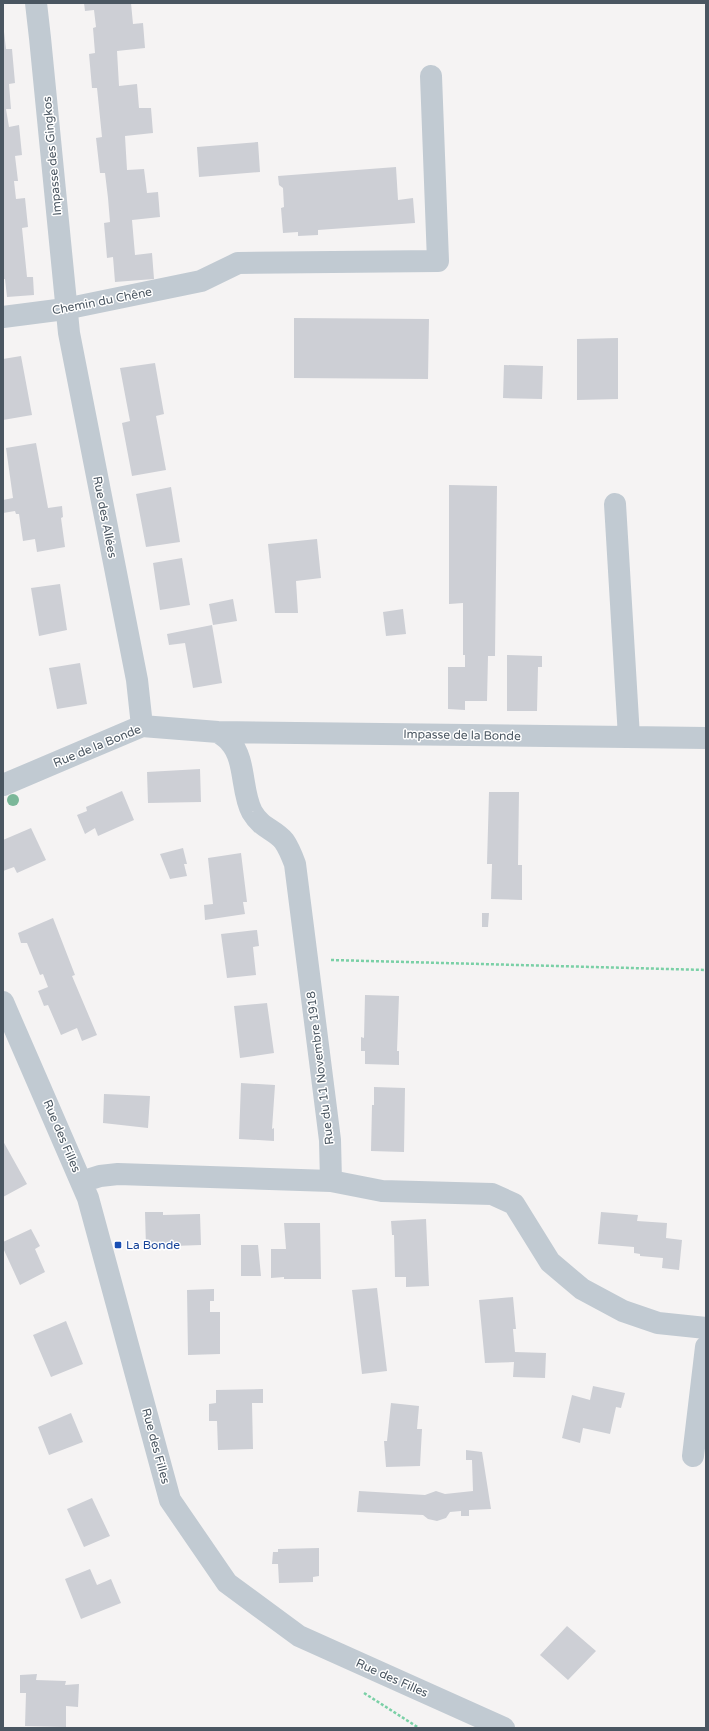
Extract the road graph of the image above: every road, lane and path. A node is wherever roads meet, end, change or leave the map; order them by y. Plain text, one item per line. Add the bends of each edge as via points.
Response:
1 (36, 3) edge
2 (431, 76) dead end
3 (65, 309) junction
4 (3, 317) edge
5 (615, 504) dead end
6 (142, 726) junction
7 (218, 732) junction
8 (629, 737) junction
9 (706, 738) edge
10 (3, 785) edge
11 (307, 960) junction
12 (706, 970) edge
13 (3, 1002) edge
14 (330, 1181) junction
15 (82, 1182) junction
16 (706, 1328) edge
17 (706, 1347) edge
18 (692, 1456) dead end
19 (504, 1728) edge

1 - 3 street, Impasse des Gingkos
2 - 3 street, Chemin du Chêne via 438,261 238,264 201,281
3 - 4 street, Chemin du Chêne
3 - 6 street, Rue des Allées via 137,680
5 - 8 street
6 - 7 street, Rue de la Bonde
6 - 10 street, Rue de la Bonde
7 - 8 street, Impasse de la Bonde
7 - 11 street, Rue du 11 Novembre 1918 via 231,742 238,755 252,811 266,829 284,842 295,864
8 - 9 street, Impasse de la Bonde
11 - 12 path
11 - 14 street, Rue du 11 Novembre 1918 via 330,1140
13 - 15 street, Rue des Filles
14 - 15 street via 118,1174
14 - 16 street via 382,1191 492,1194 514,1204 550,1262 582,1289 623,1311 658,1323
15 - 19 street, Rue des Filles via 103,1250 170,1500 227,1583 299,1636
17 - 18 street

